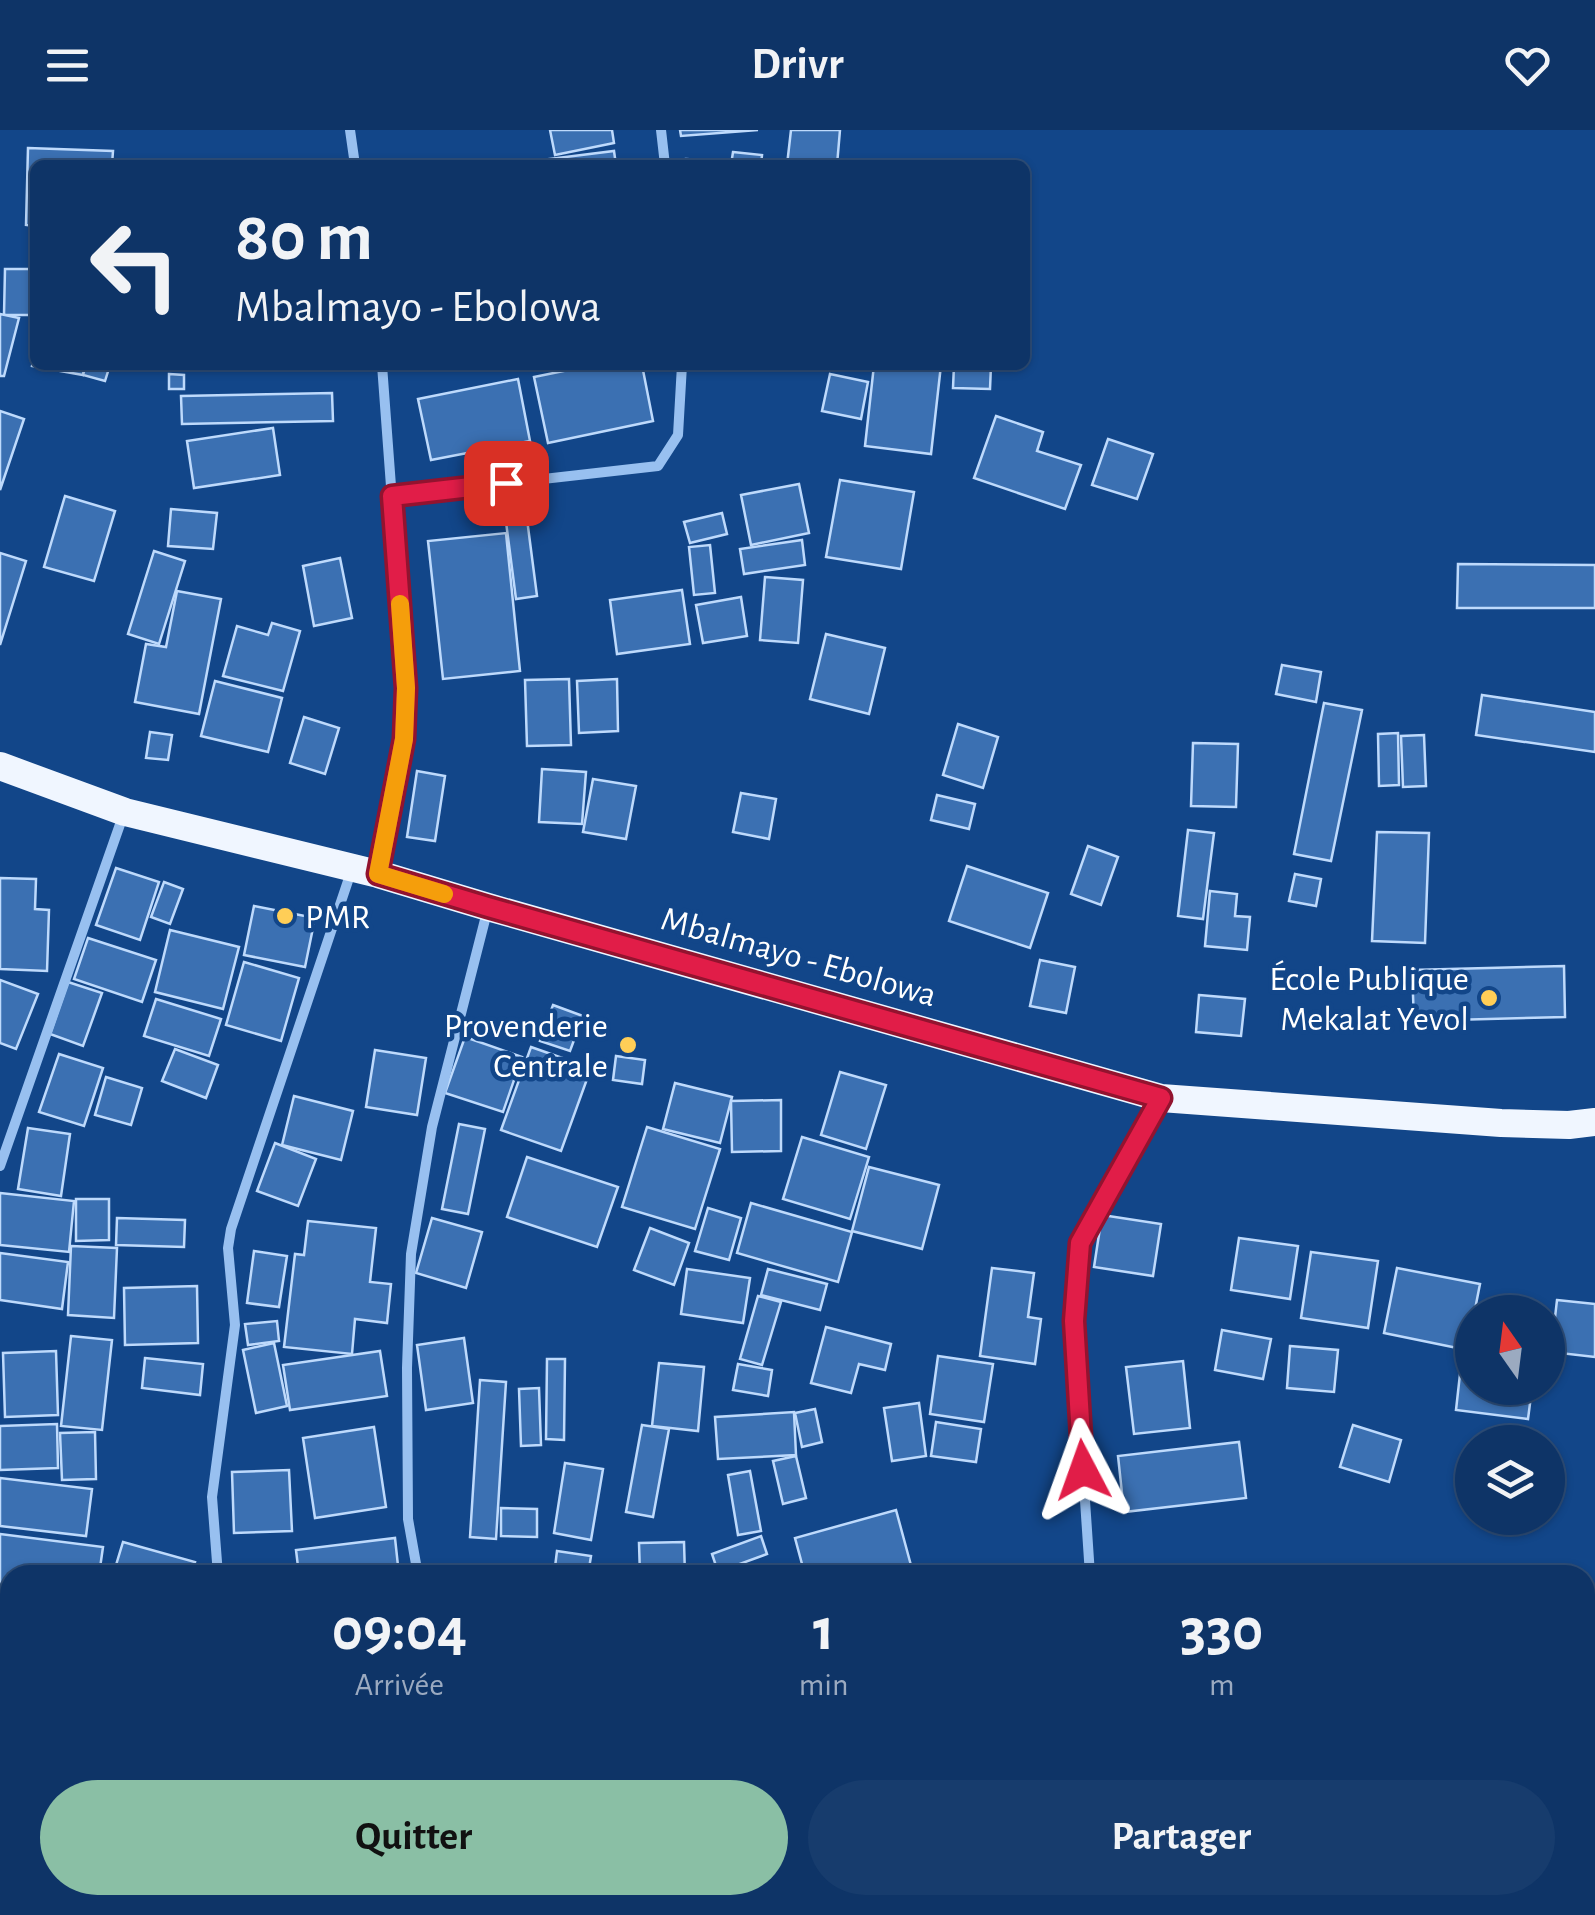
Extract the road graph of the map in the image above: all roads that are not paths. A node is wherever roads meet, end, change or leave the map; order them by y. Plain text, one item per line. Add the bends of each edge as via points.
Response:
1 (350, 130) edge
2 (661, 130) edge
3 (355, 160) edge
4 (664, 160) edge
5 (382, 370) edge
6 (682, 370) edge
7 (392, 496) junction
8 (0, 766) edge
9 (124, 812) junction
10 (365, 871) junction
11 (488, 907) junction
12 (1161, 1098) junction
13 (1595, 1122) edge
14 (0, 1166) edge
15 (217, 1565) edge
16 (416, 1565) edge
17 (1089, 1565) edge

1 - 3 street
2 - 4 street
5 - 7 street
6 - 7 street via 678,436 658,466
7 - 10 street via 406,688 402,754
8 - 9 highway, Mbalmayo - Ebolowa
9 - 10 highway, Mbalmayo - Ebolowa
9 - 14 street
10 - 11 highway, Mbalmayo - Ebolowa
10 - 15 street via 231,1229 235,1325 212,1497
11 - 12 highway, Mbalmayo - Ebolowa
11 - 16 street via 432,1128 411,1254 408,1519
12 - 13 highway, Mbalmayo - Ebolowa via 1501,1123
12 - 17 street via 1080,1243 1074,1321

